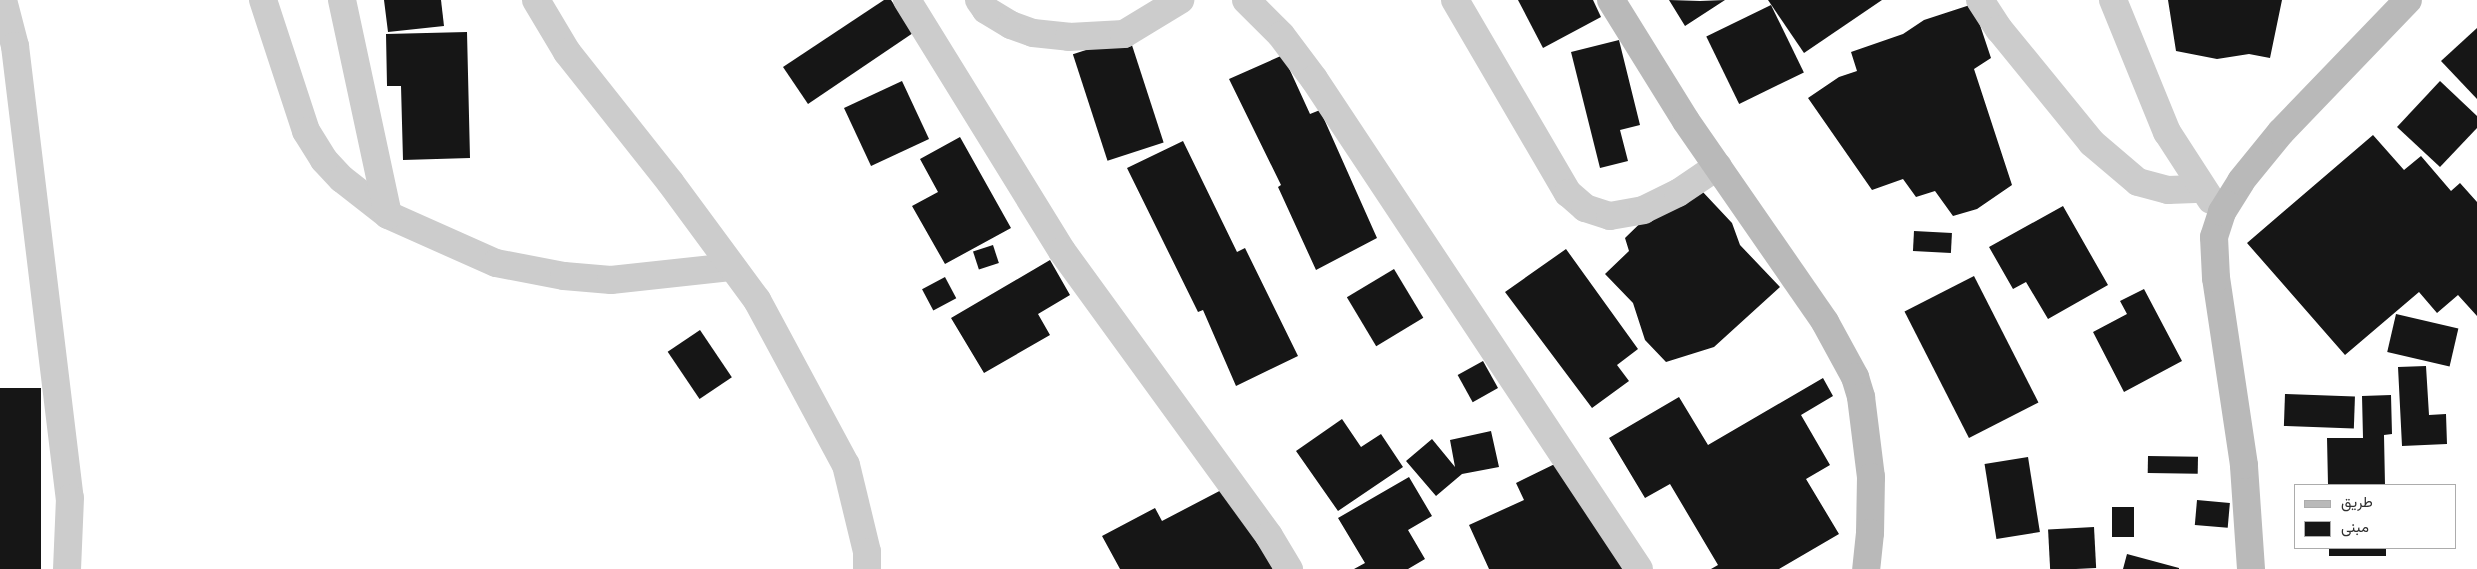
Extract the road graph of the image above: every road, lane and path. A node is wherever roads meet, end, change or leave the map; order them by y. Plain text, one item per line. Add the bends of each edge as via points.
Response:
1 (3, 0) edge
2 (263, 0) edge
3 (342, 0) edge
4 (536, 0) edge
5 (907, 0) edge
6 (979, 0) edge
7 (1180, 0) edge
8 (1246, 0) edge
9 (1455, 0) edge
10 (1611, 0) edge
11 (1980, 0) edge
12 (2114, 0) edge
13 (2408, 0) edge
14 (1718, 166) junction
15 (2202, 189) junction
16 (2222, 212) junction
17 (388, 215) junction
18 (730, 267) junction
19 (67, 569) edge
20 (867, 569) edge
21 (1289, 569) edge
22 (1639, 569) edge
23 (1866, 569) edge
24 (2251, 569) edge

1 - 19 street via 15,46 70,498
2 - 17 street via 306,131 324,160 342,179
3 - 17 street
4 - 18 street via 567,52 670,182
5 - 21 street via 1062,250 1270,536
6 - 7 street via 986,10 1011,25 1033,33 1068,37 1124,34
8 - 22 street via 1281,35 1314,78
9 - 14 street via 1568,192 1585,208 1610,216 1643,210
10 - 14 main road
11 - 15 street via 1999,29 2092,143 2138,182 2168,190
12 - 15 street via 2167,132
13 - 16 main road via 2281,132 2240,181
14 - 23 main road via 1825,322 1855,377 1871,477
15 - 16 street
16 - 24 main road via 2214,237 2216,278 2244,465
17 - 18 street via 496,263 564,276 610,280
18 - 20 street via 758,300 846,465 867,552

